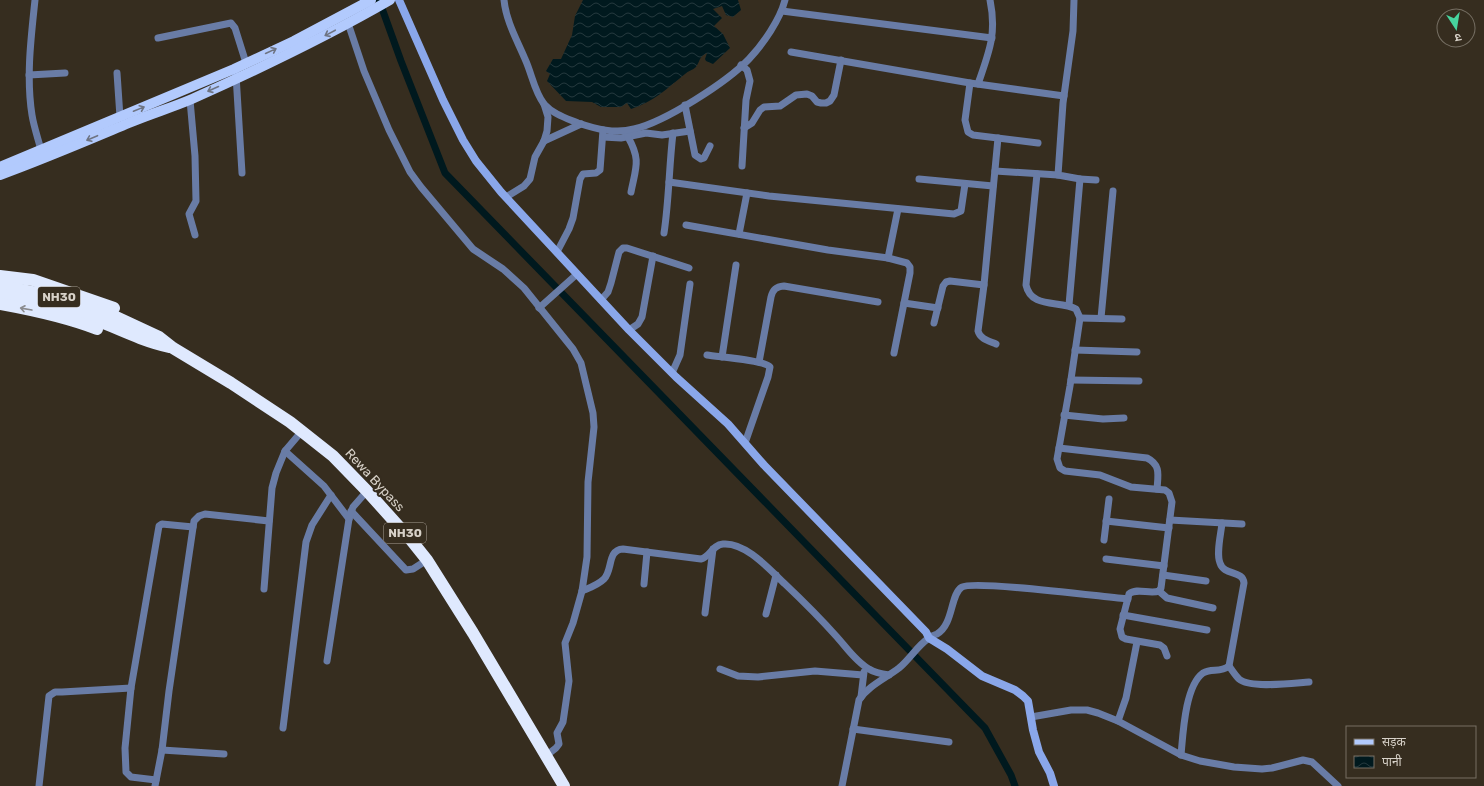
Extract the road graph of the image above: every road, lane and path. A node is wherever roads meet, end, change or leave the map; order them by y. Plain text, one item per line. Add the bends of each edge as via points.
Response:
1 (35, 0) edge
2 (371, 0) edge
3 (389, 0) edge
4 (399, 0) edge
5 (504, 0) edge
6 (785, 0) edge
7 (990, 0) edge
8 (1074, 0) edge
9 (360, 7) edge
10 (782, 11) junction
11 (348, 23) junction
12 (158, 38) dead end
13 (992, 38) junction
14 (791, 52) dead end
15 (841, 60) junction
16 (246, 63) junction
17 (741, 65) junction
18 (65, 73) dead end
19 (117, 73) dead end
20 (235, 74) junction
21 (29, 75) junction
22 (970, 82) junction
23 (978, 84) junction
24 (1064, 96) junction
25 (190, 100) junction
26 (544, 104) junction
27 (685, 106) junction
28 (120, 117) junction
29 (581, 124) junction
30 (744, 128) junction
31 (690, 131) junction
32 (603, 133) junction
33 (673, 133) junction
34 (628, 137) junction
35 (998, 138) junction
36 (544, 141) junction
37 (1038, 143) dead end
38 (710, 146) dead end
39 (42, 155) junction
40 (742, 166) dead end
41 (0, 167) edge
42 (995, 171) junction
43 (242, 173) dead end
44 (1037, 174) junction
45 (0, 175) edge
46 (1058, 175) junction
47 (919, 178) dead end
48 (1080, 179) junction
49 (1096, 180) dead end
50 (669, 182) junction
51 (965, 184) junction
52 (993, 186) junction
53 (1113, 191) dead end
54 (631, 192) dead end
55 (747, 193) junction
56 (506, 197) junction
57 (898, 209) junction
58 (686, 225) dead end
59 (664, 233) dead end
60 (738, 234) junction
61 (195, 235) dead end
62 (557, 252) junction
63 (653, 256) junction
64 (888, 258) junction
65 (736, 265) dead end
66 (689, 268) dead end
67 (575, 275) junction
68 (0, 276) edge
69 (690, 284) dead end
70 (984, 285) junction
71 (0, 286) edge
72 (0, 295) edge
73 (601, 300) junction
74 (878, 302) dead end
75 (904, 303) junction
76 (0, 304) edge
77 (1069, 305) junction
78 (539, 308) junction
79 (938, 308) junction
80 (1080, 318) junction
81 (1101, 318) junction
82 (1122, 319) dead end
83 (115, 322) junction
84 (934, 323) dead end
85 (629, 330) junction
86 (159, 337) junction
87 (145, 339) junction
88 (996, 344) dead end
89 (173, 348) junction
90 (1075, 350) junction
91 (1137, 352) dead end
92 (894, 353) dead end
93 (707, 355) dead end
94 (722, 357) junction
95 (759, 362) junction
96 (672, 373) junction
97 (1071, 380) junction
98 (1139, 381) dead end
99 (1064, 415) junction
100 (1124, 418) dead end
101 (302, 431) junction
102 (746, 443) junction
103 (1059, 448) junction
104 (285, 452) junction
105 (1157, 489) junction
106 (367, 491) junction
107 (331, 495) junction
108 (1109, 499) dead end
109 (351, 511) junction
110 (349, 519) junction
111 (269, 521) junction
112 (1106, 521) junction
113 (1222, 523) junction
114 (1169, 524) junction
115 (1242, 524) dead end
116 (193, 527) junction
117 (1104, 540) dead end
118 (712, 549) junction
119 (647, 552) junction
120 (427, 560) junction
121 (1106, 560) dead end
122 (1164, 566) junction
123 (776, 575) junction
124 (1163, 575) junction
125 (1206, 581) dead end
126 (644, 584) dead end
127 (264, 589) dead end
128 (1160, 591) junction
129 (582, 592) junction
130 (1128, 599) junction
131 (1213, 608) dead end
132 (705, 613) dead end
133 (766, 614) dead end
134 (1123, 615) junction
135 (1207, 630) dead end
136 (927, 640) junction
137 (1137, 642) junction
138 (1167, 656) dead end
139 (327, 661) dead end
140 (864, 666) junction
141 (1229, 666) junction
142 (720, 669) dead end
143 (863, 675) junction
144 (889, 675) junction
145 (1309, 682) dead end
146 (131, 688) junction
147 (861, 697) junction
148 (1031, 717) junction
149 (1118, 721) junction
150 (283, 728) dead end
151 (853, 729) junction
152 (949, 742) dead end
153 (162, 750) junction
154 (224, 754) dead end
155 (547, 755) junction
156 (1181, 755) junction
157 (156, 783) edge
158 (40, 786) edge
159 (564, 786) edge
160 (842, 786) edge
161 (1054, 786) edge
162 (1338, 786) edge

1 - 21 street
2 - 9 main road
3 - 9 main road
4 - 56 street via 463,140 476,161
5 - 26 street via 505,13
6 - 10 street
7 - 13 street via 994,17
8 - 24 street via 1073,31
9 - 11 main road
16 -> 9 main road
10 - 13 street
10 - 17 street via 749,59
11 -> 20 main road via 306,46
11 - 78 street via 364,71 410,172 465,241 480,255 510,274
12 - 16 street via 231,23
13 - 23 street
14 - 15 street
15 - 22 street
15 - 30 street via 834,95 826,103 817,102 807,94 796,94 780,106 764,107 752,123
16 - 20 main road
17 - 27 street via 726,79
17 - 30 street via 750,75
18 - 21 street
19 - 28 street
20 -> 25 main road
28 -> 20 main road
20 - 43 street
21 - 39 street via 32,115
22 - 23 street
22 - 35 street via 965,120 968,132
23 - 24 street
24 - 46 street
25 -> 39 main road
25 - 61 street via 196,201 189,214
26 - 29 street via 563,117
26 - 36 street via 548,124
27 - 31 street
27 - 32 street via 648,126
28 - 39 main road
29 - 32 street
29 - 36 street
30 - 40 street
31 - 33 street
31 - 38 street via 697,157 704,158
32 - 34 street via 620,138
32 - 62 street via 600,170 581,176 573,218
33 - 34 street via 646,133
33 - 50 street
34 - 54 street via 637,162
35 - 37 street
35 - 42 street
36 - 56 street via 528,183
39 - 41 main road
39 - 45 main road
42 - 44 street
42 - 52 street
44 - 46 street
44 - 77 street via 1026,285 1028,293 1038,300
46 - 48 street
47 - 51 street
48 - 49 street
48 - 77 street
50 - 55 street
50 - 59 street
51 - 52 street
51 - 57 street via 962,208 958,213
52 - 70 street
53 - 81 street
55 - 57 street
55 - 60 street
56 - 62 street
57 - 64 street
58 - 60 street
60 - 64 street
62 - 67 street
63 - 66 street
63 - 73 street via 627,248 621,249 610,287
63 - 85 street via 642,318
64 - 75 street via 907,263 910,267
65 - 94 street
67 - 73 street
67 - 78 street
68 - 86 highway via 33,280 126,312 143,320
69 - 96 street via 680,355
70 - 79 street via 946,282
70 - 88 street via 978,331 982,338
71 - 83 highway, Rewa Bypass / NH30 via 58,297
72 - 83 highway, Rewa Bypass / NH30
73 - 85 street
74 - 95 street via 784,286 777,287 770,297
75 - 79 street
75 - 92 street
87 -> 76 highway via 115,336 83,324
77 - 80 street via 1076,309
78 - 129 street via 580,359 594,420 588,482 587,557
79 - 84 street
80 - 81 street
80 - 90 street
81 - 82 street
83 - 86 highway, Rewa Bypass / NH30
83 - 87 highway, Rewa Bypass / NH30
85 - 96 street
86 - 89 highway, Rewa Bypass / NH30
87 - 89 highway, Rewa Bypass / NH30
89 - 101 highway, Rewa Bypass / NH30
90 - 91 street
90 - 97 street
93 - 94 street
94 - 95 street
95 - 102 street via 768,365 770,370
96 - 102 street
97 - 98 street
97 - 99 street
99 - 100 street via 1103,419
99 - 103 street
101 - 104 street
101 - 106 highway, Rewa Bypass / NH30 via 333,456
102 - 136 street via 764,465 926,632
103 - 105 street via 1058,464 1065,471 1100,475 1131,487
103 - 105 street via 1147,458 1157,466
104 - 107 street via 316,478
104 - 111 street via 272,488
105 - 114 street via 1166,490 1171,497
106 - 109 street
106 - 120 highway, Rewa Bypass / NH30
107 - 110 street
107 - 150 street via 312,525 306,542
108 - 112 street
109 - 110 street
109 - 120 street via 406,570 413,569
110 - 139 street
111 - 116 street via 206,514 196,518
111 - 127 street
112 - 114 street
112 - 117 street
113 - 114 street
113 - 115 street
113 - 141 street via 1218,558 1220,565 1244,579
114 - 122 street
116 - 146 street via 162,524 159,526
116 - 153 street
118 - 119 street via 701,559
118 - 123 street via 729,544 743,549
118 - 132 street
119 - 126 street
119 - 129 street via 623,549 615,551 606,576
120 - 155 highway, Rewa Bypass / NH30
121 - 122 street
122 - 124 street
123 - 133 street
123 - 140 street via 809,606
124 - 125 street
124 - 128 street
128 - 130 street via 1132,592
128 - 131 street via 1167,598
129 - 155 street via 565,643 569,681 563,722 557,733 558,744
130 - 134 street
130 - 136 street via 1004,587 963,586 956,595 943,629
134 - 135 street
134 - 137 street via 1121,634 1126,639
136 - 144 street via 900,668
136 - 148 street via 982,676 1015,690 1028,700
137 - 138 street via 1160,645
137 - 149 street via 1126,698
140 - 143 street
140 - 144 street
141 - 145 street via 1239,679 1255,685
141 - 156 street via 1202,674 1193,687 1187,707
142 - 143 street via 738,676 758,677 815,670
143 - 147 street
144 - 147 street
146 - 157 street via 125,748 126,772 131,777
146 - 158 street via 55,692 49,696
147 - 151 street
148 - 149 street via 1087,710
148 - 161 street via 1039,752
149 - 156 street
151 - 152 street
151 - 160 street
153 - 154 street
153 - 157 street
155 - 159 highway, Rewa Bypass / NH30
156 - 162 street via 1234,767 1262,769 1303,760 1312,762

